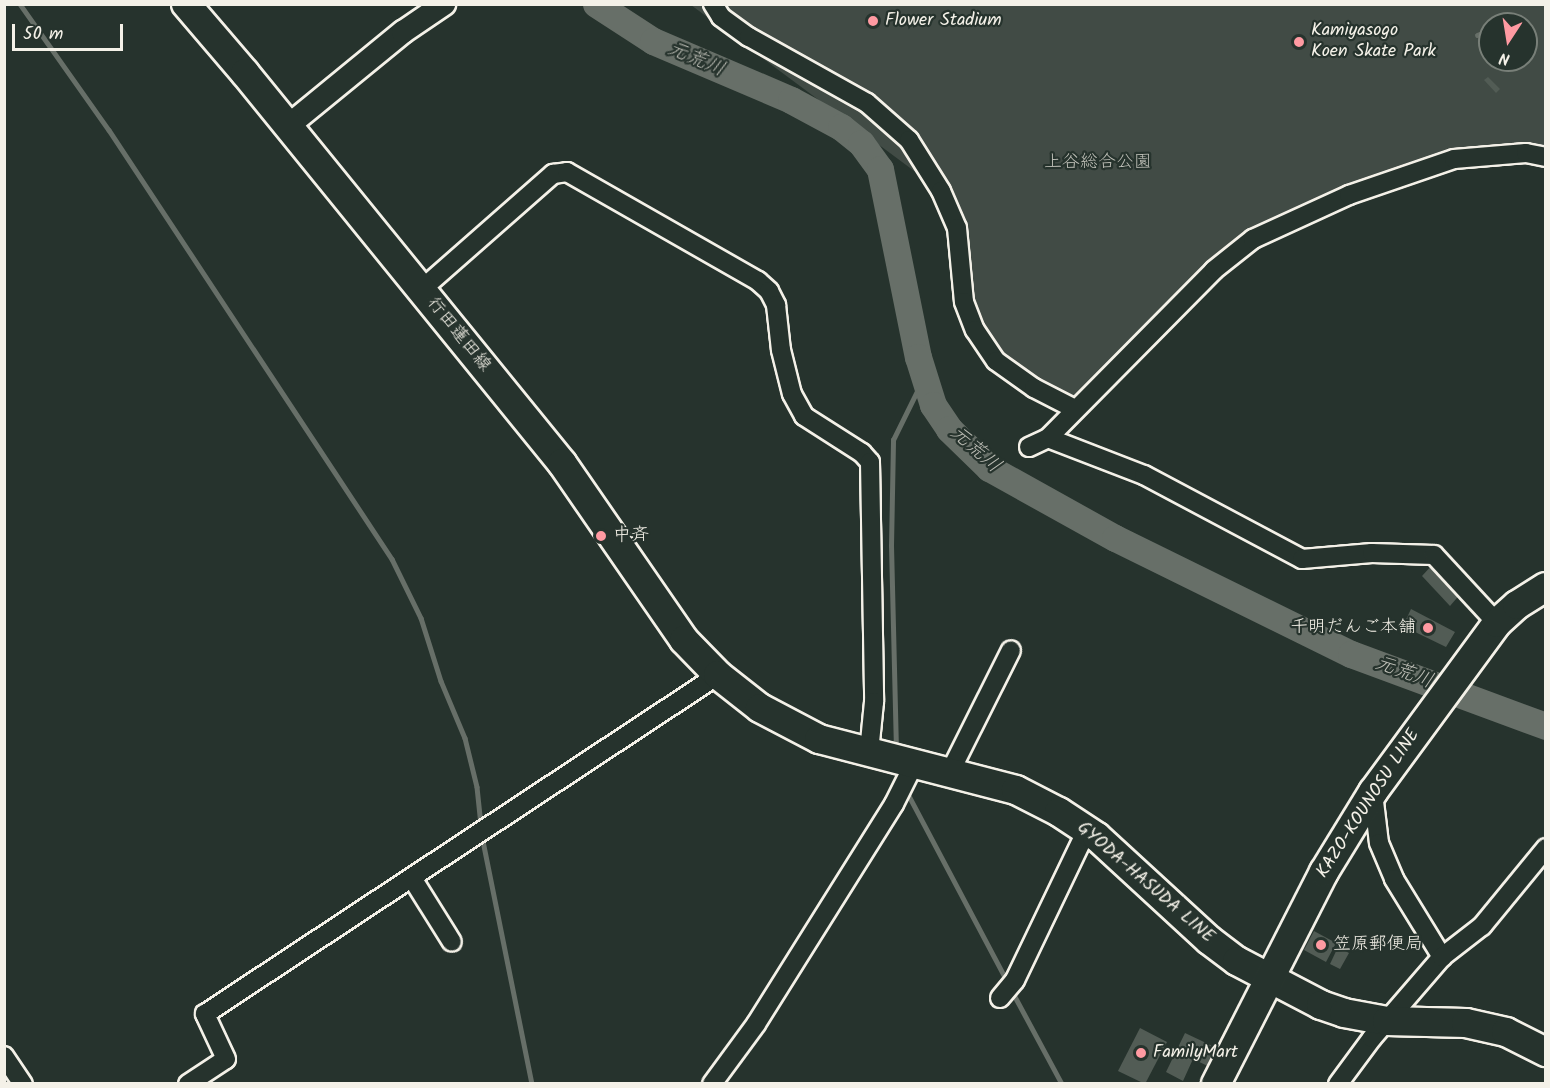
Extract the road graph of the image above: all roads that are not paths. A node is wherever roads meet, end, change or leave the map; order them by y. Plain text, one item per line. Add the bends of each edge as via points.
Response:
1 (186, 4) edge
2 (444, 4) edge
3 (713, 4) edge
4 (288, 126) junction
5 (1545, 157) edge
6 (421, 290) junction
7 (1075, 410) junction
8 (1048, 438) junction
9 (1029, 447) dead end
10 (1545, 587) edge
11 (1497, 622) junction
12 (1011, 650) dead end
13 (718, 675) junction
14 (869, 752) junction
15 (914, 764) junction
16 (950, 772) junction
17 (1373, 792) junction
18 (1087, 830) junction
19 (1543, 858) edge
20 (411, 878) junction
21 (452, 942) dead end
22 (1442, 957) junction
23 (1269, 980) junction
24 (1000, 999) dead end
25 (1387, 1021) junction
26 (1545, 1052) edge
27 (4, 1056) edge
28 (23, 1083) edge
29 (188, 1083) edge
30 (712, 1083) edge
31 (1216, 1083) edge
32 (1338, 1083) edge

1 - 4 main road, 行田蓮田線
2 - 4 street
3 - 7 street via 721,16 749,37 867,103 909,140 941,191 957,228 964,302 975,330 996,361
4 - 6 main road, 行田蓮田線
5 - 7 street via 1526,153 1454,159 1349,195 1253,239 1214,270
6 - 13 main road, 行田蓮田線 via 562,464 684,640
6 - 14 street via 553,174 567,172 770,291 792,394 804,416 870,462 874,702
7 - 8 street
8 - 9 street
8 - 11 street via 1144,475 1302,559 1371,553 1434,555
10 - 11 main road, KAZO-KOUNOSU LINE
11 - 17 main road, KAZO-KOUNOSU LINE
12 - 16 street
13 - 14 main road, GYODA-HASUDA LINE via 760,708 819,739
13 - 20 street
14 - 15 main road, GYODA-HASUDA LINE
15 - 16 main road, GYODA-HASUDA LINE
15 - 30 street via 888,814 756,1024
16 - 18 main road, GYODA-HASUDA LINE via 1016,790
17 - 22 street via 1379,843 1394,879
17 - 23 main road, KAZO-KOUNOSU LINE via 1324,872
18 - 23 main road, GYODA-HASUDA LINE via 1209,940
18 - 24 street via 1015,980
19 - 22 street via 1482,926
20 - 21 street
20 - 29 street via 205,1014 226,1059
22 - 25 street
23 - 25 main road, GYODA-HASUDA LINE via 1344,1013
23 - 31 main road, KAZO-KOUNOSU LINE
25 - 26 main road, GYODA-HASUDA LINE via 1466,1023 1506,1032
25 - 32 street
27 - 28 street

